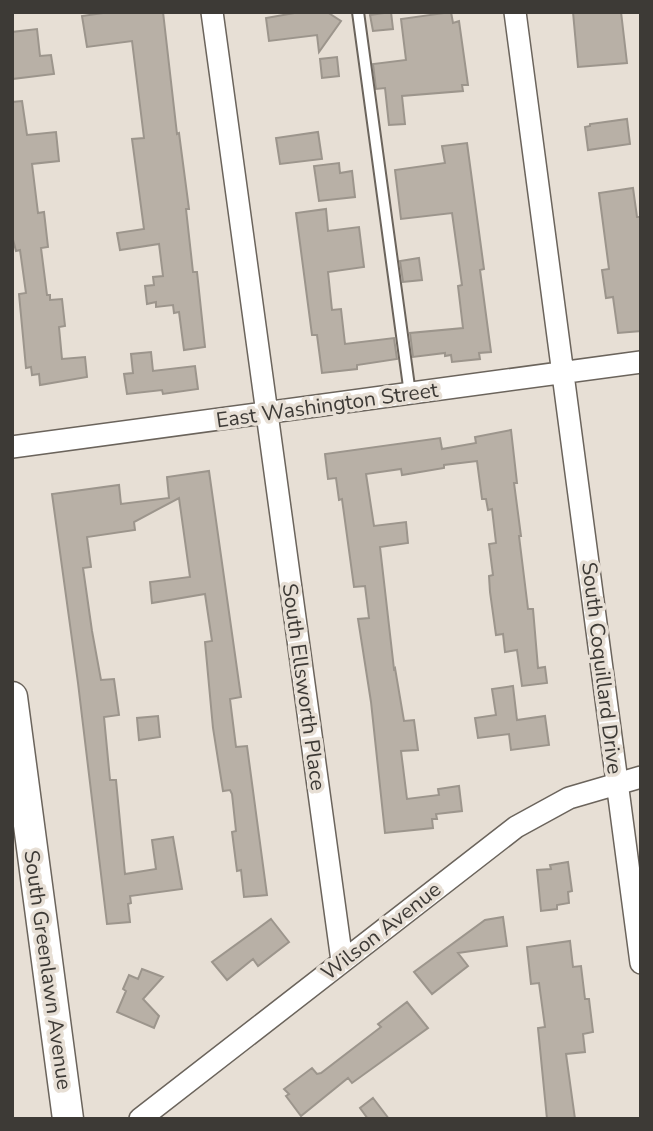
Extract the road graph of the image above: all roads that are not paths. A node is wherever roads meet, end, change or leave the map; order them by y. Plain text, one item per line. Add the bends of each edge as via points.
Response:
1 (212, 12) edge
2 (358, 12) edge
3 (515, 12) edge
4 (641, 362) edge
5 (563, 373) junction
6 (410, 394) junction
7 (267, 413) junction
8 (12, 447) edge
9 (12, 697) edge
10 (641, 777) edge
11 (617, 783) junction
12 (342, 961) junction
13 (641, 963) edge
14 (68, 1119) edge
15 (140, 1119) edge

1 - 7 street, South Ellsworth Place
2 - 6 lane
3 - 5 street, South Coquillard Drive
4 - 5 street, East Washington Street
5 - 6 street, East Washington Street
5 - 11 street, South Coquillard Drive
6 - 7 street, East Washington Street
7 - 8 street, East Washington Street
7 - 12 street, South Ellsworth Place
9 - 14 street, South Greenlawn Avenue
10 - 11 street, Wilson Avenue
11 - 12 street, Wilson Avenue via 553,805 516,827
11 - 13 street, South Coquillard Drive
12 - 15 street, Wilson Avenue

